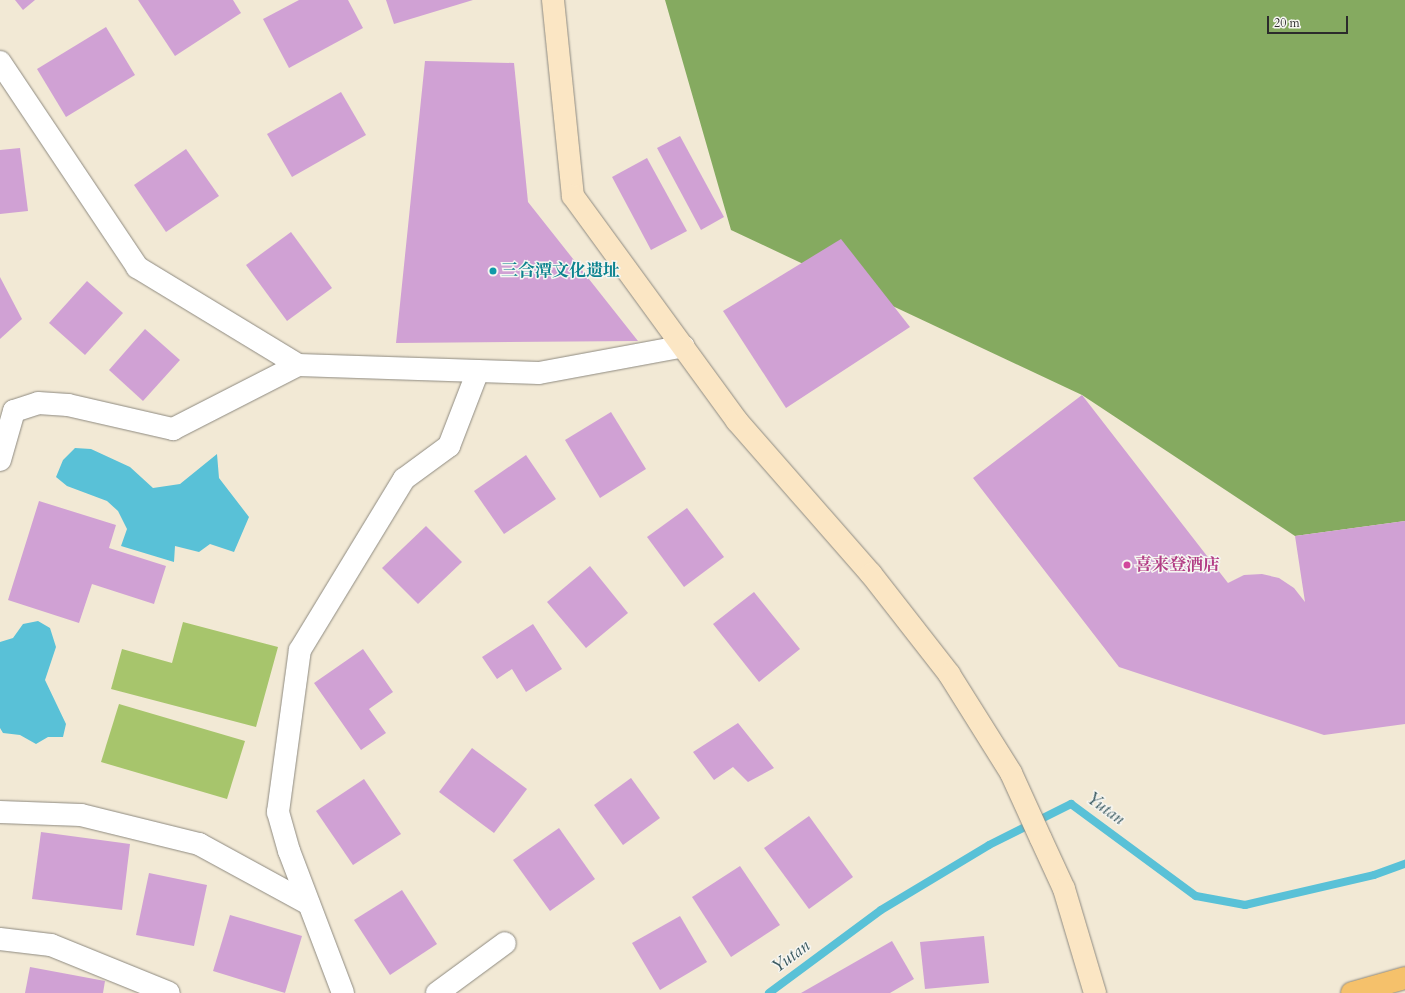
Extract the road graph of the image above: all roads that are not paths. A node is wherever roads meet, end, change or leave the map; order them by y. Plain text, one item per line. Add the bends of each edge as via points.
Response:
1 (553, 0) edge
2 (0, 62) edge
3 (684, 346) junction
4 (298, 365) junction
5 (478, 371) junction
6 (0, 460) edge
7 (0, 812) edge
8 (309, 904) junction
9 (0, 939) edge
10 (505, 943) dead end
11 (1405, 978) edge
12 (169, 993) edge
13 (343, 993) edge
14 (437, 993) edge
15 (1095, 993) edge
16 (1352, 993) edge

1 - 3 street via 573,196
2 - 4 street via 137,267
3 - 5 street via 539,373
3 - 15 street via 736,421 871,574 949,674 1018,788 1064,889
4 - 5 street
4 - 6 street via 172,429 68,405 38,403 14,411
5 - 8 street via 449,446 404,479 300,650 278,812 289,851
7 - 8 street via 82,815 199,844
8 - 13 street
9 - 12 street via 51,944
10 - 14 street
11 - 16 main road

